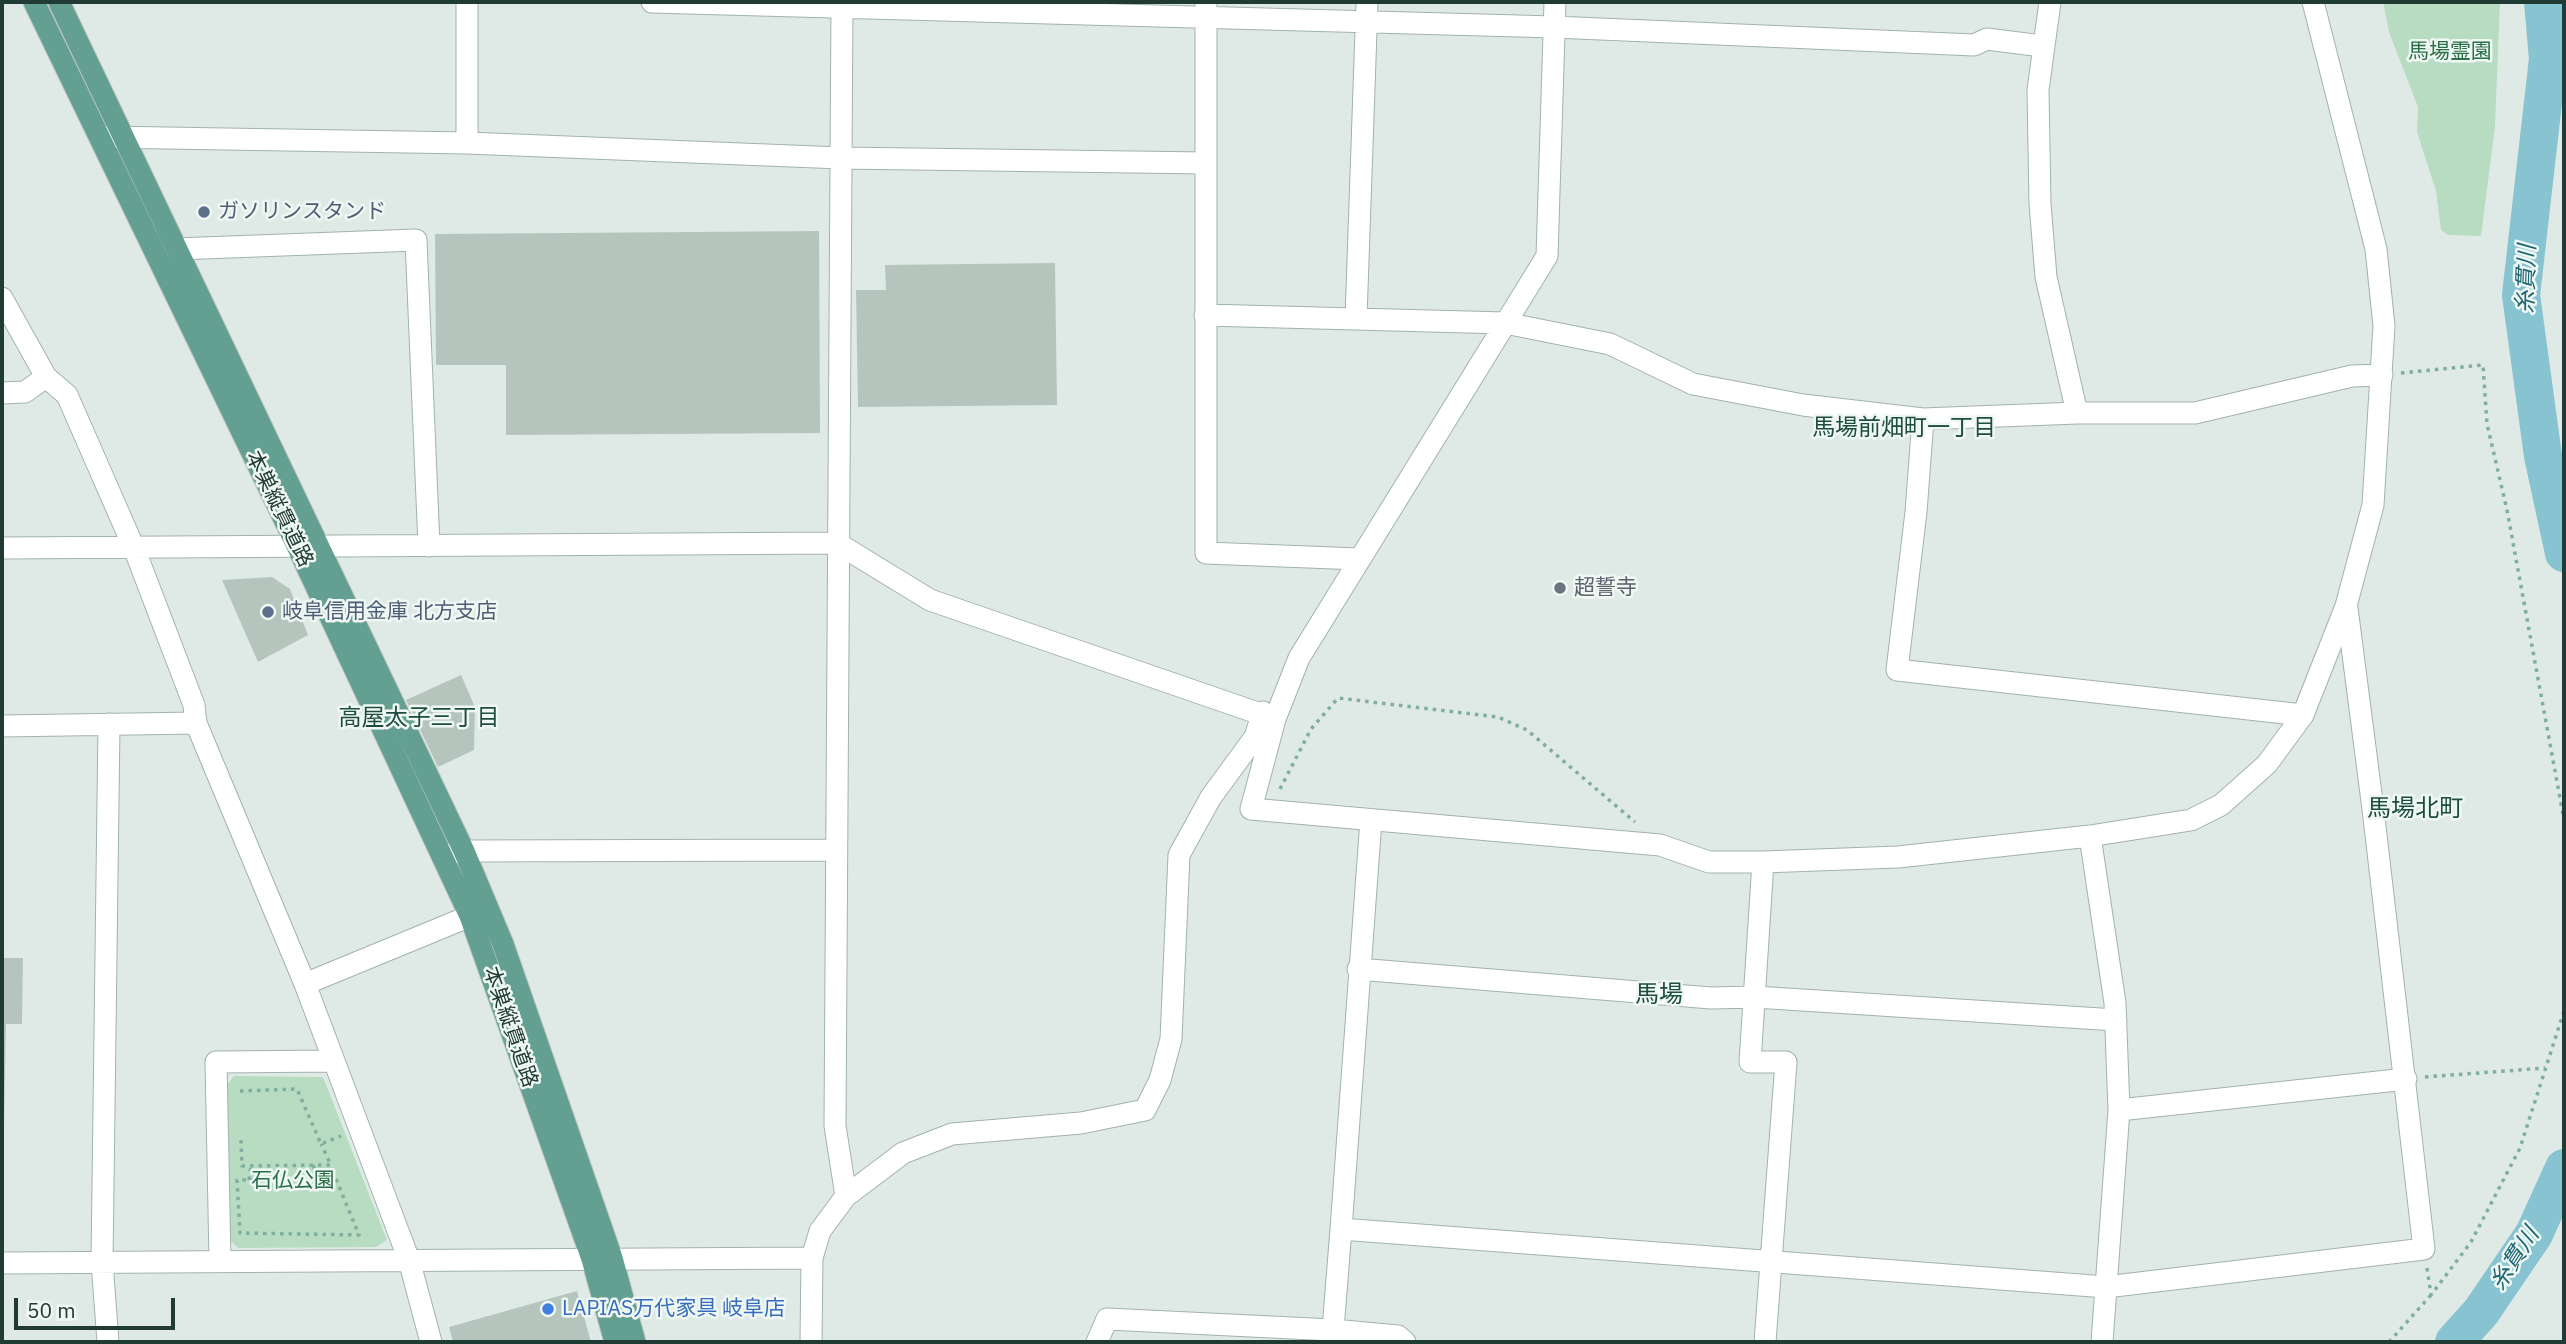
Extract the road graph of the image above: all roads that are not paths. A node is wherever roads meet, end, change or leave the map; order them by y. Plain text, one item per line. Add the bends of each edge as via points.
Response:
1 (34, 2) edge
2 (59, 2) edge
3 (467, 2) edge
4 (652, 2) edge
5 (1555, 2) edge
6 (2050, 2) edge
7 (2313, 2) edge
8 (842, 5) edge
9 (1207, 9) edge
10 (1367, 11) edge
11 (1554, 27) junction
12 (2042, 46) junction
13 (124, 135) junction
14 (100, 137) junction
15 (467, 143) junction
16 (841, 158) junction
17 (1205, 163) junction
18 (176, 249) junction
19 (2, 298) edge
20 (1205, 316) junction
21 (1356, 318) junction
22 (1505, 323) junction
23 (2382, 375) junction
24 (46, 376) junction
25 (2, 393) edge
26 (2077, 413) junction
27 (1923, 419) junction
28 (836, 543) junction
29 (321, 546) junction
30 (429, 546) junction
31 (2, 548) edge
32 (134, 548) junction
33 (298, 548) junction
34 (1359, 559) junction
35 (2346, 606) junction
36 (1269, 715) junction
37 (2303, 715) junction
38 (196, 723) junction
39 (109, 724) junction
40 (2, 726) edge
41 (1371, 820) junction
42 (2090, 836) junction
43 (836, 850) junction
44 (454, 854) junction
45 (1763, 862) junction
46 (470, 916) junction
47 (1358, 969) junction
48 (305, 984) junction
49 (1755, 997) junction
50 (2116, 1020) junction
51 (334, 1061) junction
52 (2406, 1079) junction
53 (2119, 1110) junction
54 (846, 1196) junction
55 (1341, 1228) junction
56 (602, 1258) junction
57 (811, 1258) junction
58 (220, 1260) junction
59 (409, 1260) junction
60 (102, 1262) junction
61 (1770, 1262) junction
62 (2, 1264) edge
63 (2106, 1287) junction
64 (1333, 1336) edge
65 (108, 1342) edge
66 (431, 1342) edge
67 (615, 1342) edge
68 (635, 1342) edge
69 (811, 1342) edge
70 (1097, 1342) edge
71 (1405, 1342) edge
72 (1765, 1342) edge
73 (2102, 1342) edge

1 - 14 main road, 本巣縦貫道路
2 - 13 main road, 本巣縦貫道路
3 - 15 street
4 - 8 street
5 - 11 street
6 - 12 street
7 - 23 street via 2376,249 2384,326
8 - 9 street
8 - 16 street
9 - 10 street
9 - 17 street
10 - 11 street
10 - 21 street
11 - 12 street via 1974,45 1987,39
11 - 22 street via 1546,256
12 - 26 street via 2037,140 2046,277
13 - 14 street
13 - 15 street
13 - 18 main road, 本巣縦貫道路
14 - 33 main road, 本巣縦貫道路
15 - 16 street
16 - 17 street
16 - 28 street
17 - 20 street
18 - 29 main road, 本巣縦貫道路
18 - 30 street via 416,240
19 - 24 street
20 - 21 street
20 - 34 street via 1206,553
21 - 22 street
22 - 27 street via 1610,344 1693,384 1803,405
22 - 34 street
23 - 26 street via 2351,376 2195,413
23 - 35 street via 2374,505
24 - 25 street via 25,392
24 - 32 street via 67,395
26 - 27 street
27 - 37 street via 1897,670
28 - 30 street
28 - 36 street via 930,600
28 - 43 street
29 - 30 street
29 - 33 street
29 - 44 main road, 本巣縦貫道路
31 - 32 street
32 - 33 street
32 - 38 street via 194,705
33 - 44 main road, 本巣縦貫道路
34 - 36 street
35 - 37 street
35 - 52 street
36 - 41 street via 1251,809
36 - 54 street via 1211,797 1179,855 1171,1039 1160,1080 1145,1110 1081,1124 952,1134 903,1153
37 - 42 street via 2267,764 2221,806 2191,820
38 - 39 street
38 - 48 street
39 - 40 street
39 - 60 street
41 - 45 street via 1660,845 1709,862
41 - 47 street
42 - 45 street via 1898,856
42 - 50 street
43 - 44 street
43 - 54 street via 835,1126
44 - 46 main road, 本巣縦貫道路
44 - 56 main road, 本巣縦貫道路 via 503,944
45 - 49 street
46 - 48 street
46 - 56 main road, 本巣縦貫道路
47 - 49 street via 1711,998
47 - 55 street
48 - 51 street
49 - 50 street
49 - 61 street via 1750,1062 1786,1062
50 - 53 street
51 - 58 street via 216,1062
51 - 59 street
52 - 53 street
52 - 63 street via 2424,1248
53 - 63 street
54 - 57 street via 820,1231
55 - 61 street
55 - 64 street
56 - 57 street
56 - 59 street
56 - 67 main road, 本巣縦貫道路
56 - 68 main road, 本巣縦貫道路
57 - 69 street
58 - 59 street
58 - 60 street
59 - 66 street
60 - 62 street
60 - 65 street
61 - 63 street
61 - 72 street
63 - 73 street
64 - 70 street via 1107,1319
64 - 71 street via 1398,1336

